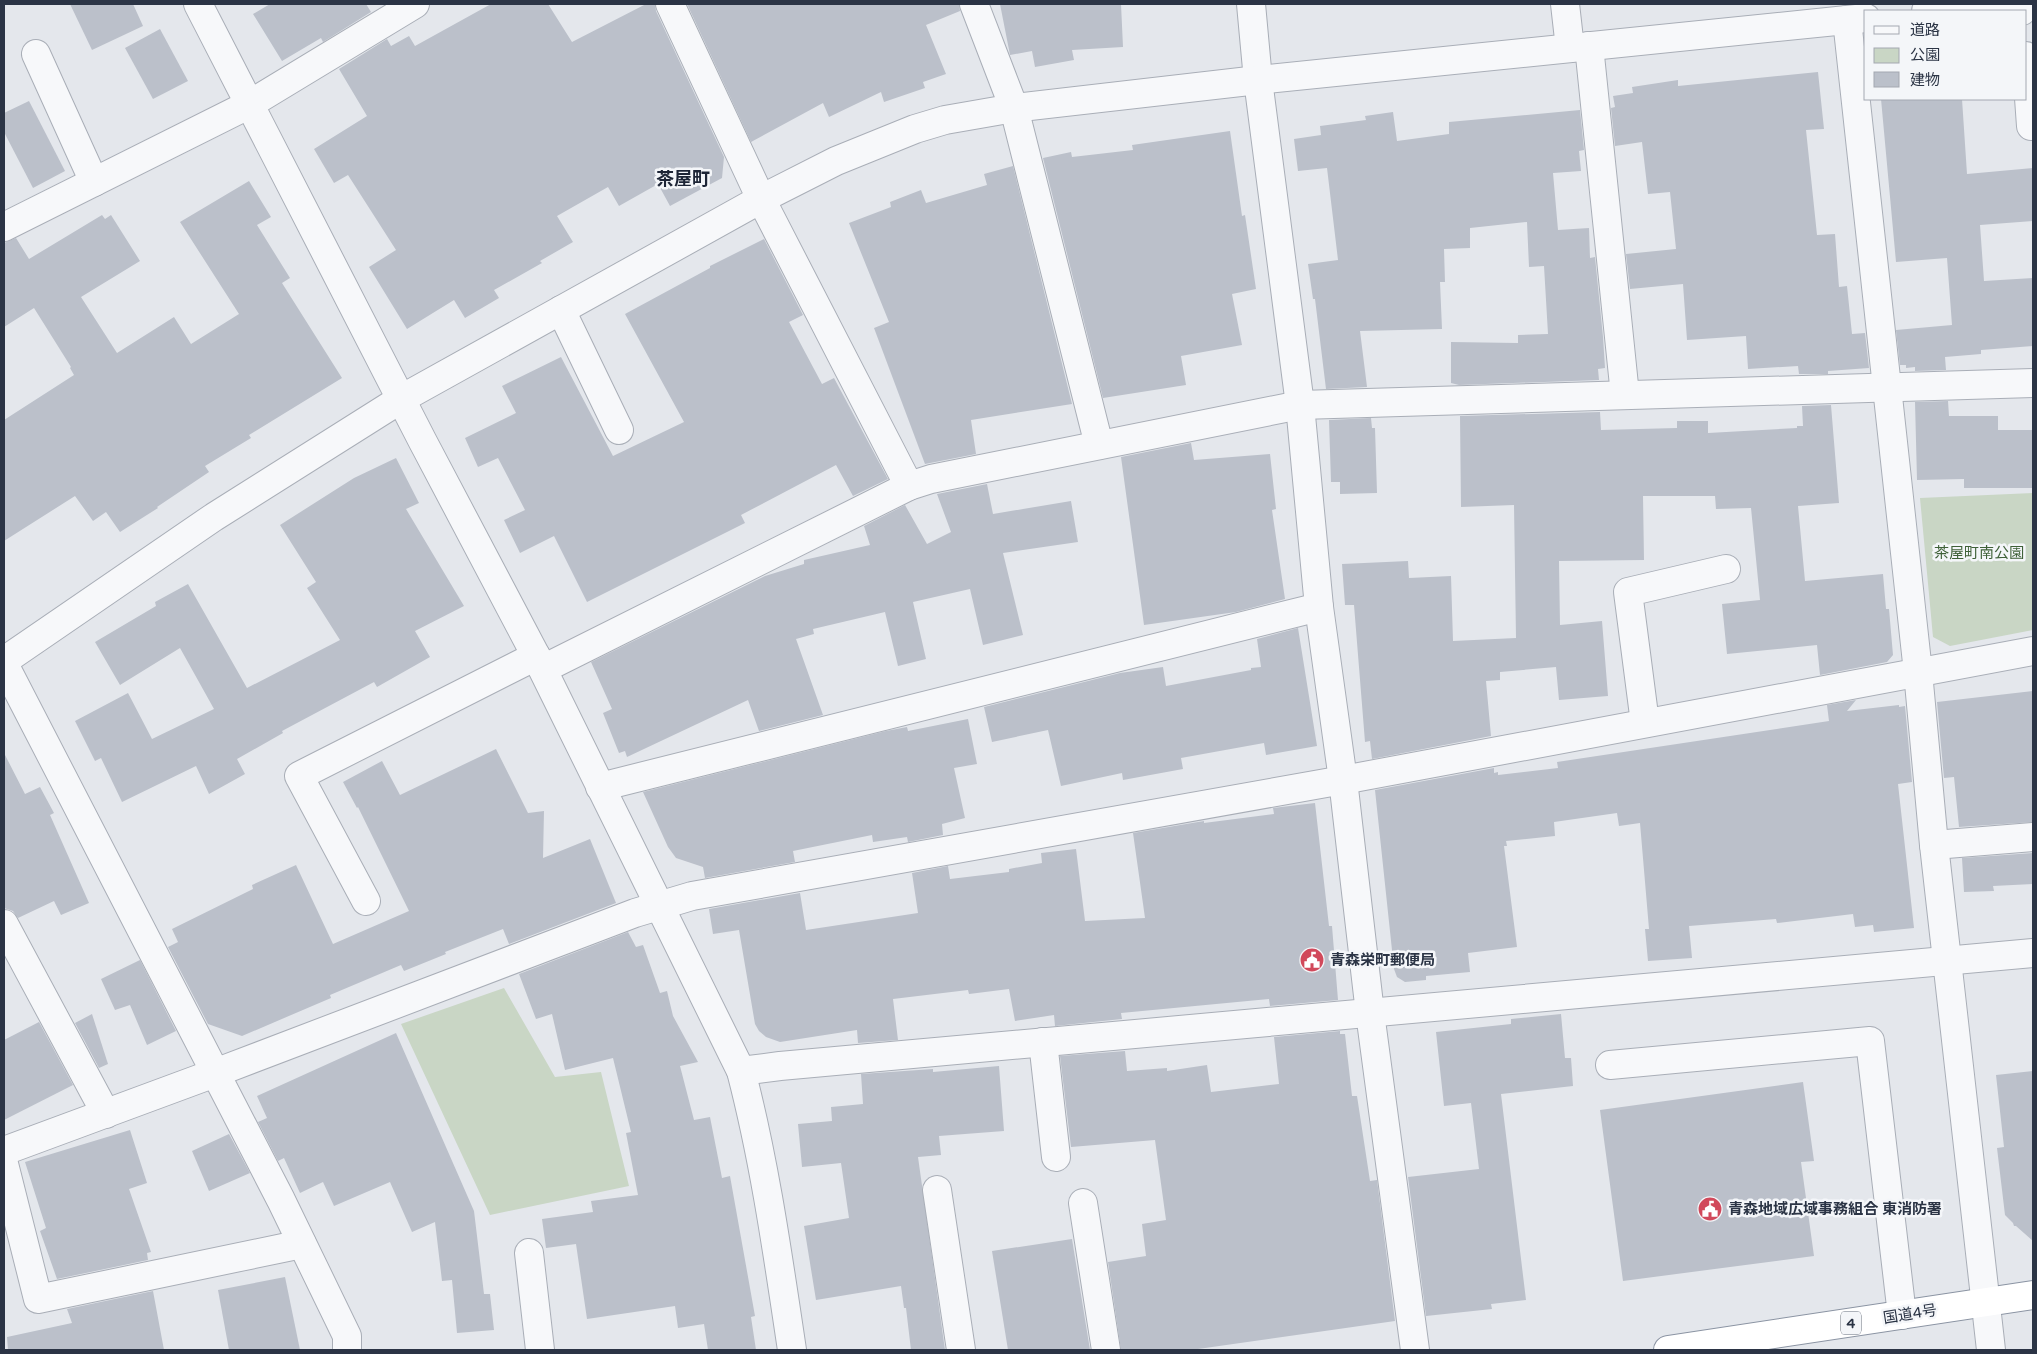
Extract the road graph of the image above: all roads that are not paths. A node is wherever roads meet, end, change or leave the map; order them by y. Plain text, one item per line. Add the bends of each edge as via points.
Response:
1 (198, 4) edge
2 (415, 4) edge
3 (670, 4) edge
4 (974, 4) edge
5 (1251, 4) edge
6 (1564, 4) edge
7 (1997, 4) edge
8 (1936, 10) edge
9 (1856, 19) edge
10 (1579, 47) junction
11 (36, 54) dead end
12 (2027, 70) edge
13 (1258, 80) junction
14 (250, 104) junction
15 (1014, 108) junction
16 (2033, 126) edge
17 (94, 182) junction
18 (761, 199) junction
19 (4, 227) edge
20 (561, 310) junction
21 (2033, 383) edge
22 (1886, 389) junction
23 (1625, 395) junction
24 (401, 399) junction
25 (1300, 405) junction
26 (619, 430) dead end
27 (1099, 445) junction
28 (909, 486) junction
29 (1726, 569) dead end
30 (1319, 607) junction
31 (2033, 651) edge
32 (4, 662) edge
33 (539, 663) junction
34 (1918, 672) junction
35 (1645, 723) junction
36 (1343, 780) junction
37 (600, 787) junction
38 (2033, 837) edge
39 (1934, 846) junction
40 (366, 901) dead end
41 (659, 907) junction
42 (4, 924) edge
43 (2033, 953) edge
44 (1947, 960) junction
45 (1370, 1013) junction
46 (1043, 1042) junction
47 (1610, 1065) dead end
48 (742, 1071) junction
49 (215, 1073) junction
50 (106, 1114) junction
51 (4, 1152) edge
52 (1056, 1157) dead end
53 (4, 1164) edge
54 (937, 1190) dead end
55 (1083, 1203) dead end
56 (302, 1244) junction
57 (529, 1254) dead end
58 (2033, 1295) edge
59 (1985, 1302) junction
60 (1902, 1315) junction
61 (347, 1350) edge
62 (540, 1350) edge
63 (792, 1350) edge
64 (961, 1350) edge
65 (1106, 1350) edge
66 (1415, 1350) edge
67 (1668, 1350) edge
68 (1991, 1350) edge

1 - 14 street
2 - 14 street
3 - 18 street
4 - 15 street
5 - 13 street
6 - 10 street
7 - 8 street
9 - 10 street
9 - 22 street
10 - 13 street
10 - 23 street
11 - 17 street
12 - 16 street
13 - 15 street
13 - 25 street
14 - 17 street
14 - 24 street
15 - 18 street via 945,120 916,129 836,162
15 - 27 street
17 - 19 street
18 - 20 street
18 - 28 street
20 - 24 street
20 - 26 street
21 - 22 street
22 - 23 street
22 - 34 street
23 - 25 street
24 - 32 street via 214,517
24 - 33 street
25 - 27 street
25 - 30 street
27 - 28 street
28 - 33 street
29 - 35 street via 1628,592
30 - 36 street
30 - 37 street
31 - 34 street
32 - 49 street
33 - 37 street
33 - 40 street via 299,776
34 - 35 street
34 - 39 street
35 - 36 street
36 - 41 street via 692,896
36 - 45 street
37 - 41 street
38 - 39 street
39 - 44 street
41 - 48 street
41 - 49 street via 626,916
42 - 50 street
43 - 44 street
44 - 45 street
44 - 59 street
45 - 46 street
45 - 66 street
46 - 48 street
46 - 52 street
47 - 60 street via 1870,1041
48 - 63 street via 768,1199
49 - 50 street
49 - 56 street
50 - 51 street
53 - 56 street via 38,1299
54 - 64 street
55 - 65 street
56 - 61 street via 347,1336
57 - 62 street
58 - 59 highway, 国道4号 / 4
59 - 60 highway, 国道4号 / 4
59 - 68 street
60 - 67 highway, 国道4号 / 4

